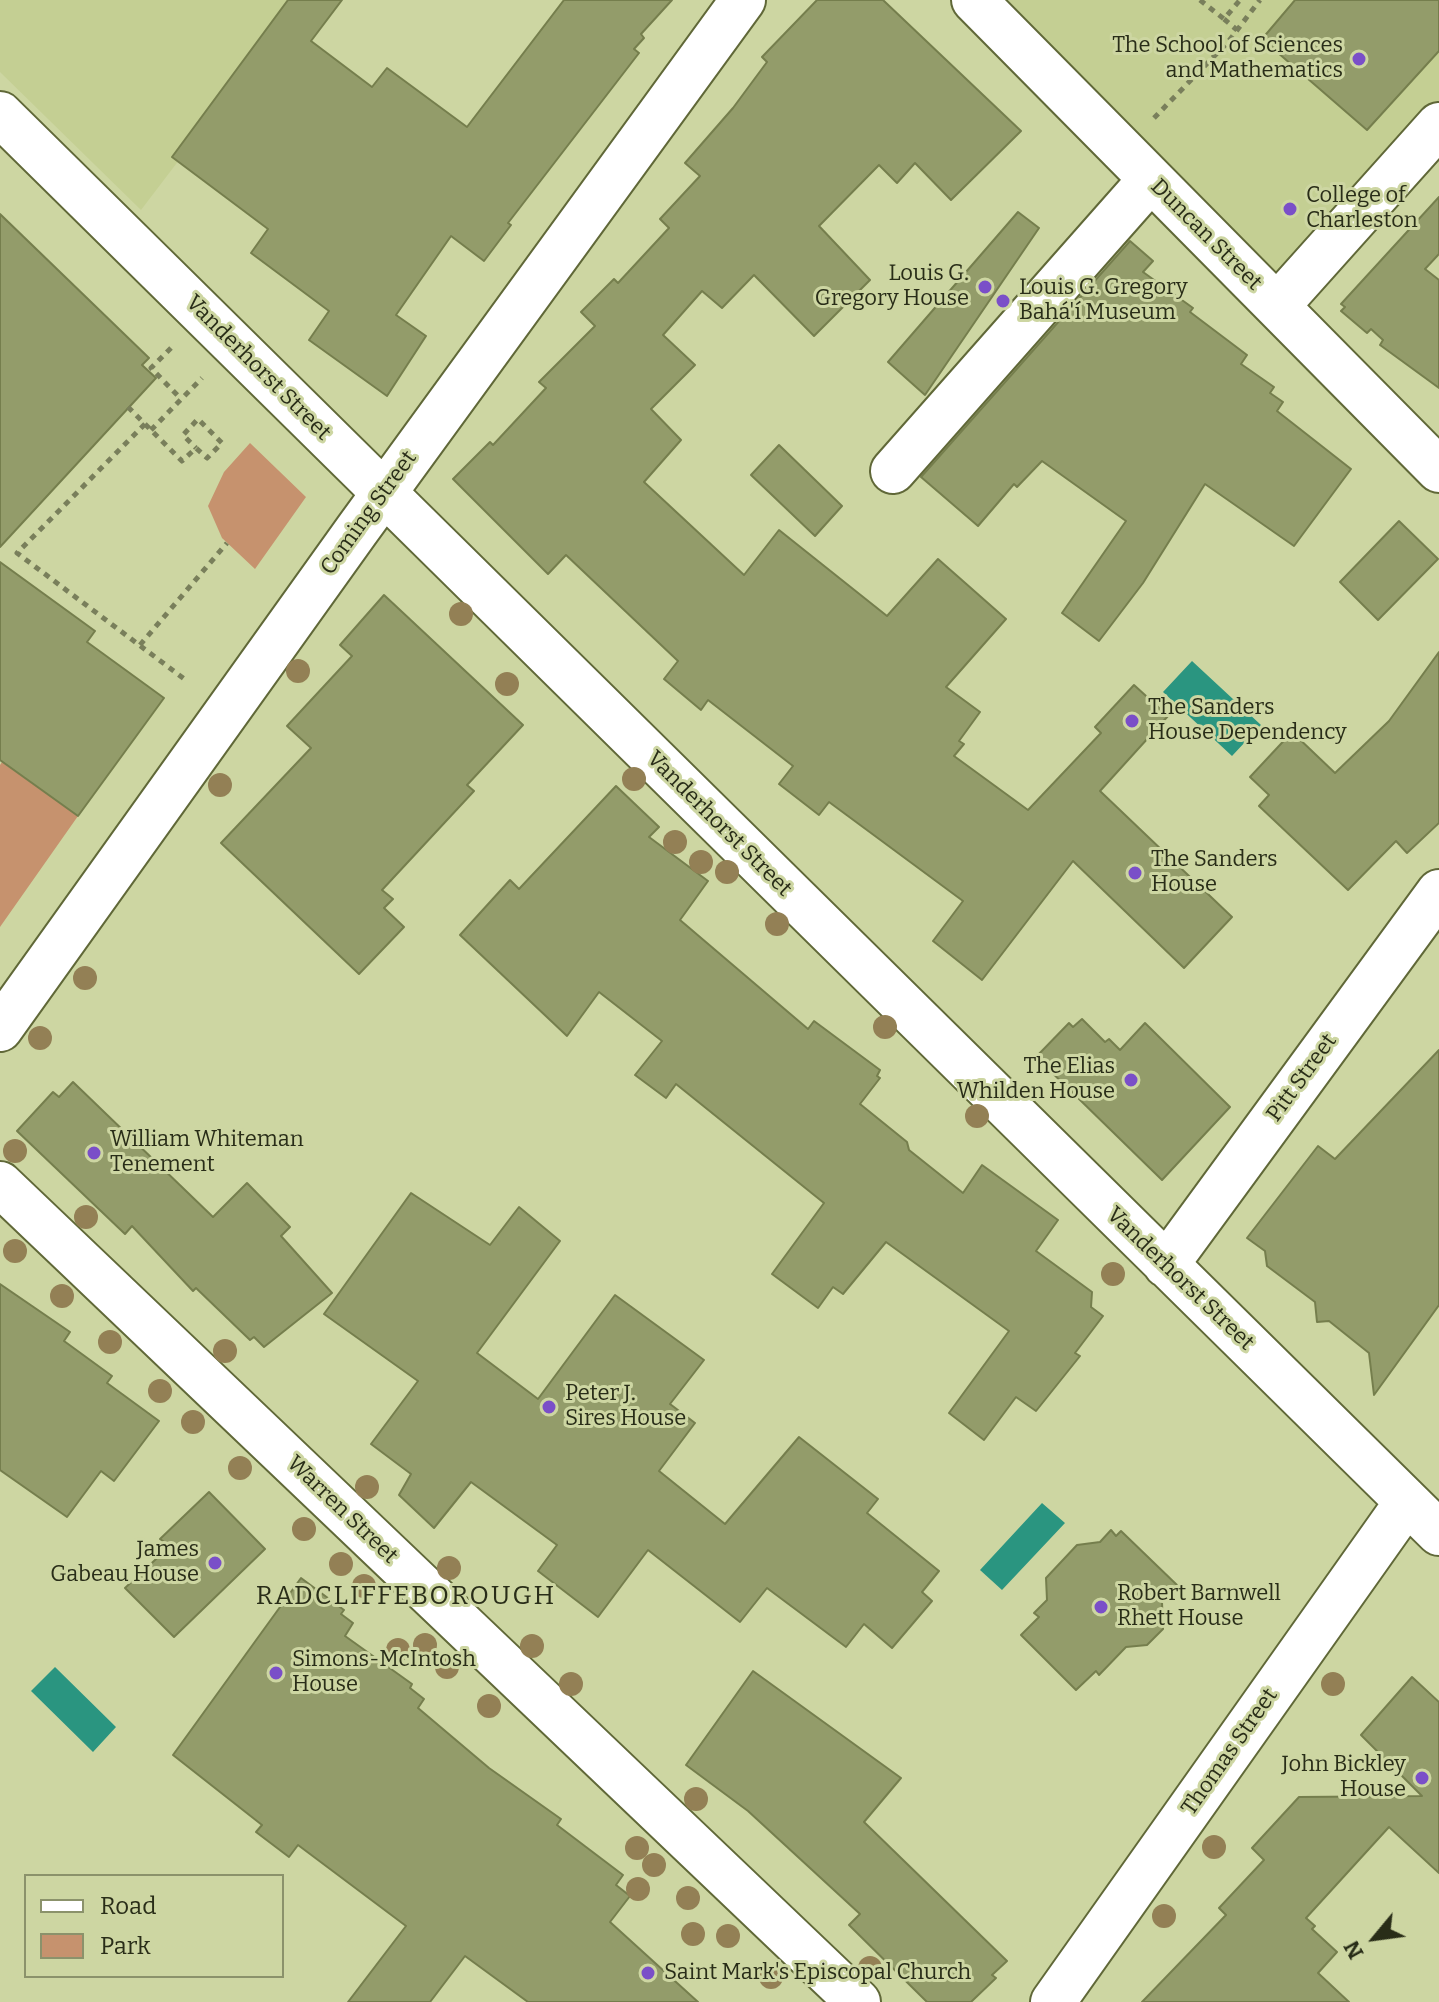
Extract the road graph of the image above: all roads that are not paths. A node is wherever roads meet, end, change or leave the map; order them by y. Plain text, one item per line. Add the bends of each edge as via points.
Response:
1 (743, 0) edge
2 (974, 0) edge
3 (0, 114) edge
4 (1439, 125) edge
5 (1151, 179) junction
6 (1277, 306) junction
7 (1439, 470) edge
8 (893, 471) dead end
9 (384, 492) junction
10 (1439, 892) edge
11 (0, 1029) edge
12 (0, 1184) edge
13 (1166, 1265) junction
14 (1407, 1502) junction
15 (1439, 1533) edge
16 (858, 2002) edge
17 (1053, 2002) edge

1 - 9 street, Coming Street
2 - 5 street, Duncan Street
3 - 9 street, Vanderhorst Street
4 - 6 street
5 - 6 street, Duncan Street
5 - 8 street
6 - 7 street, Duncan Street
9 - 11 street, Coming Street
9 - 13 street, Vanderhorst Street
10 - 13 street, Pitt Street
12 - 16 street, Warren Street
13 - 14 street, Vanderhorst Street
14 - 15 street, Vanderhorst Street
14 - 17 street, Thomas Street

